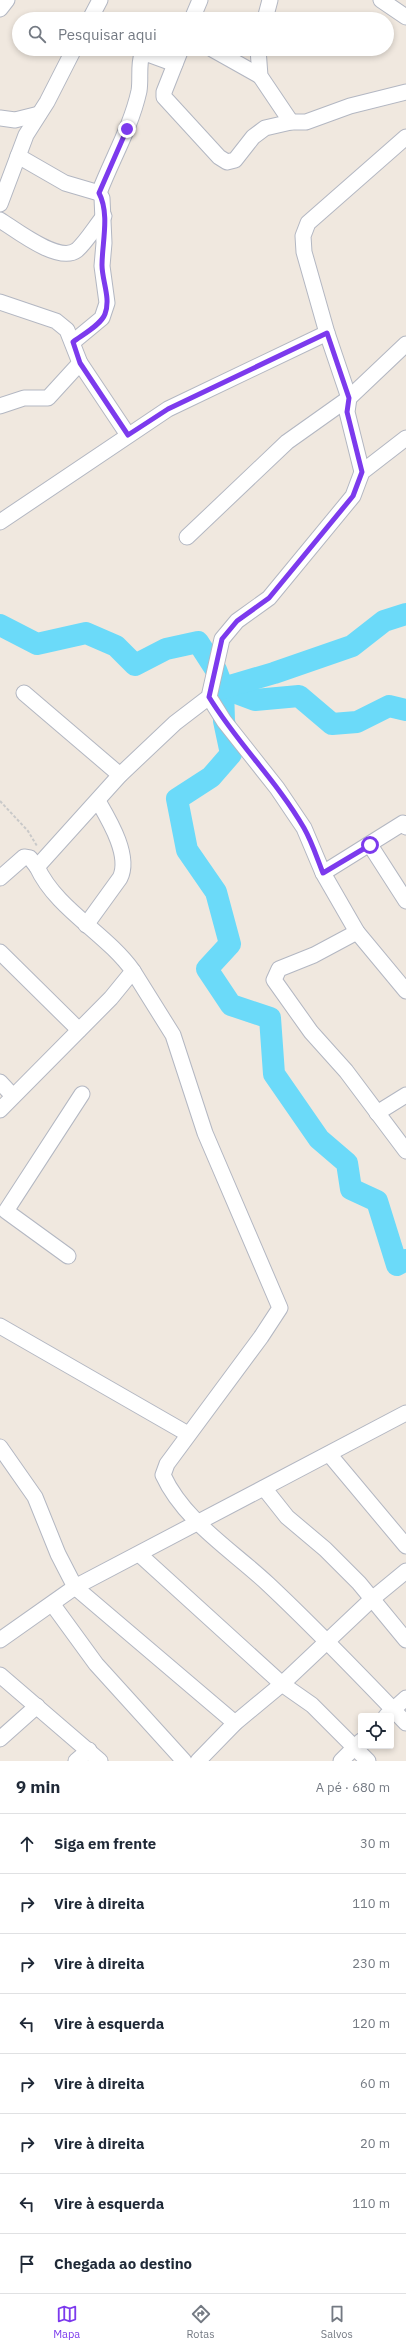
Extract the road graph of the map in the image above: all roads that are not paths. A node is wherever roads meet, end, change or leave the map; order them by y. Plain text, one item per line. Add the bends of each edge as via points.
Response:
1 (7, 0) edge
2 (100, 0) edge
3 (200, 0) edge
4 (270, 0) edge
5 (381, 0) edge
6 (0, 9) edge
7 (94, 12) edge
8 (195, 12) edge
9 (267, 12) edge
10 (405, 13) edge
11 (70, 56) edge
12 (142, 56) edge
13 (153, 56) edge
14 (178, 56) edge
15 (224, 56) edge
16 (259, 56) edge
17 (175, 64) junction
18 (260, 76) junction
19 (406, 92) edge
20 (39, 114) junction
21 (0, 118) edge
22 (292, 122) junction
23 (406, 137) edge
24 (18, 156) junction
25 (99, 193) junction
26 (0, 204) edge
27 (104, 216) junction
28 (0, 220) edge
29 (0, 302) edge
30 (327, 333) junction
31 (73, 342) junction
32 (406, 344) edge
33 (80, 363) junction
34 (349, 398) junction
35 (0, 406) edge
36 (128, 435) junction
37 (406, 438) edge
38 (362, 472) junction
39 (0, 522) edge
40 (187, 537) dead end
41 (24, 693) dead end
42 (209, 697) junction
43 (120, 776) junction
44 (98, 801) junction
45 (405, 824) edge
46 (370, 845) junction
47 (41, 863) junction
48 (323, 873) junction
49 (0, 878) edge
50 (406, 901) edge
51 (86, 924) junction
52 (357, 932) junction
53 (0, 952) edge
54 (133, 971) junction
55 (406, 991) edge
56 (79, 1030) junction
57 (0, 1082) edge
58 (82, 1094) dead end
59 (406, 1095) edge
60 (13, 1096) junction
61 (0, 1110) edge
62 (377, 1113) junction
63 (406, 1151) edge
64 (2, 1213) edge
65 (68, 1256) dead end
66 (0, 1326) edge
67 (406, 1414) edge
68 (188, 1434) junction
69 (0, 1447) edge
70 (329, 1454) junction
71 (264, 1488) junction
72 (199, 1522) junction
73 (406, 1546) edge
74 (139, 1554) junction
75 (406, 1571) edge
76 (76, 1587) junction
77 (372, 1599) junction
78 (53, 1605) junction
79 (0, 1640) edge
80 (406, 1640) edge
81 (328, 1642) junction
82 (0, 1676) edge
83 (282, 1684) junction
84 (406, 1698) edge
85 (37, 1706) junction
86 (390, 1713) edge
87 (394, 1716) edge
88 (406, 1723) edge
89 (235, 1724) junction
90 (0, 1739) edge
91 (358, 1744) edge
92 (361, 1749) edge
93 (89, 1750) junction
94 (206, 1758) edge
95 (76, 1761) edge
96 (100, 1761) edge
97 (184, 1761) edge
98 (341, 1761) edge
99 (368, 1761) edge

1 - 6 street
2 - 7 street
3 - 8 street
4 - 9 street
5 - 10 street
11 - 20 street
12 - 25 street via 139,91 127,129
13 - 17 street
14 - 17 street
15 - 18 street
16 - 18 street
17 - 22 street via 164,97 219,157 227,162 235,160 253,137 265,128
18 - 22 street
19 - 22 street via 350,106 306,122
20 - 21 street via 15,120
20 - 24 street via 26,135
23 - 30 street via 308,224 303,236 308,270
24 - 25 street via 65,183
24 - 26 street
25 - 27 street
27 - 28 street via 76,250 69,254 52,251
27 - 31 street via 102,266 107,304 105,315
29 - 31 street via 56,321 67,330
30 - 34 street
30 - 36 street via 168,409
31 - 33 street
32 - 34 street
33 - 35 street via 48,398 24,398
33 - 36 street
34 - 38 street via 347,412
34 - 40 street via 287,442
36 - 39 street
37 - 38 street
38 - 42 street via 353,496 274,592 237,621 222,639
41 - 43 street
42 - 43 street via 175,724
42 - 48 street via 304,828
43 - 44 street
44 - 47 street
44 - 51 street via 115,832 121,852 122,869 120,878
45 - 46 street
46 - 48 street
46 - 50 street
47 - 49 street via 24,857
47 - 51 street via 48,885
48 - 52 street
51 - 54 street via 126,961
52 - 55 street
52 - 62 street via 314,955 279,969 274,980 311,1032 346,1071
53 - 56 street
54 - 56 street via 123,985
54 - 68 street via 173,1035 205,1133 280,1304 279,1313
56 - 60 street
57 - 60 street
58 - 64 street
59 - 62 street
60 - 61 street
62 - 63 street
64 - 65 street
66 - 68 street
67 - 70 street
68 - 72 street via 167,1464 163,1475 176,1497
69 - 76 street via 35,1497 58,1554
70 - 71 street
70 - 73 street
71 - 72 street
71 - 77 street via 287,1517 325,1549
72 - 74 street
72 - 81 street
74 - 76 street
74 - 83 street
75 - 77 street
76 - 78 street
76 - 89 street
77 - 80 street
77 - 81 street
78 - 79 street
78 - 97 street via 96,1664
81 - 83 street
81 - 86 street
82 - 85 street
83 - 89 street
83 - 91 street via 312,1704
84 - 86 street
85 - 90 street
85 - 93 street
87 - 88 street
89 - 94 street
91 - 98 street
92 - 99 street
93 - 95 street
93 - 96 street

